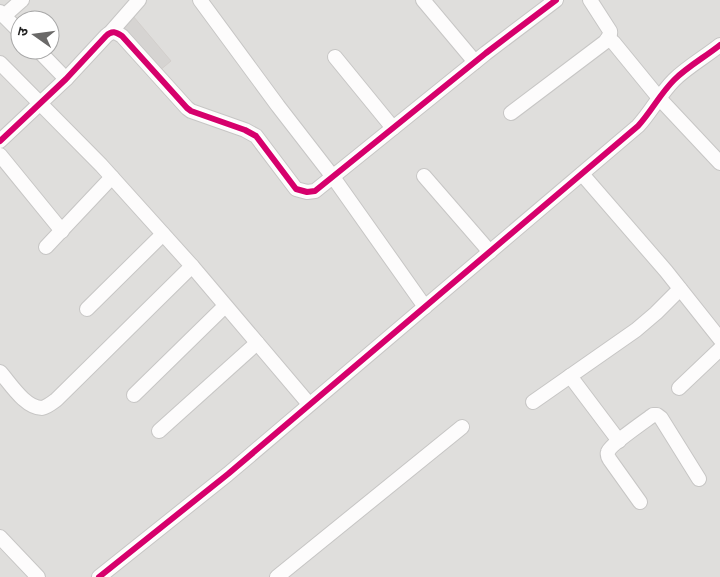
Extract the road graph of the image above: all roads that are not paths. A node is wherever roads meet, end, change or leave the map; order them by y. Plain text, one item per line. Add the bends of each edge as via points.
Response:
1 (22, 0) edge
2 (139, 0) edge
3 (200, 0) edge
4 (423, 0) edge
5 (556, 0) edge
6 (590, 0) edge
7 (2, 14) edge
8 (110, 33) junction
9 (608, 38) junction
10 (720, 45) edge
11 (335, 57) dead end
12 (48, 60) edge
13 (475, 62) junction
14 (0, 63) edge
15 (66, 79) junction
16 (660, 98) junction
17 (40, 104) junction
18 (511, 113) dead end
19 (393, 128) junction
20 (0, 141) edge
21 (0, 155) edge
22 (720, 163) edge
23 (582, 174) junction
24 (424, 176) dead end
25 (112, 177) junction
26 (333, 177) junction
27 (62, 231) junction
28 (163, 234) junction
29 (46, 247) dead end
30 (490, 252) junction
31 (192, 266) junction
32 (680, 289) junction
33 (225, 306) junction
34 (425, 307) junction
35 (87, 309) dead end
36 (720, 339) edge
37 (257, 343) junction
38 (720, 349) edge
39 (0, 372) edge
40 (570, 376) junction
41 (679, 388) dead end
42 (134, 395) dead end
43 (534, 402) dead end
44 (309, 404) junction
45 (462, 427) dead end
46 (159, 431) dead end
47 (618, 441) junction
48 (699, 479) dead end
49 (640, 502) dead end
50 (0, 536) edge
51 (38, 577) edge
52 (99, 577) edge
53 (277, 577) edge

1 - 7 street
2 - 8 street
3 - 26 street
4 - 13 street
5 - 13 street
6 - 9 street via 610,31
8 - 15 street
8 - 26 street via 122,36 191,111 256,136 296,189 315,192
9 - 16 street
9 - 18 street
10 - 16 street via 674,80
11 - 19 street
12 - 15 street
13 - 19 street
14 - 17 street
15 - 17 street
16 - 22 street
16 - 23 street via 638,126
17 - 20 street
17 - 25 street
19 - 26 street
21 - 27 street
23 - 30 street
23 - 32 street
24 - 30 street
25 - 27 street
25 - 28 street
26 - 34 street
27 - 29 street
28 - 31 street
28 - 35 street
30 - 34 street
31 - 33 street
31 - 39 street via 48,406 34,407 27,403
32 - 36 street
32 - 40 street via 636,330
33 - 37 street
33 - 42 street
34 - 44 street
37 - 44 street
37 - 46 street
38 - 41 street
40 - 43 street
40 - 47 street
44 - 52 street via 228,474
45 - 53 street
47 - 48 street via 653,415 661,418
47 - 49 street via 607,455
50 - 51 street

